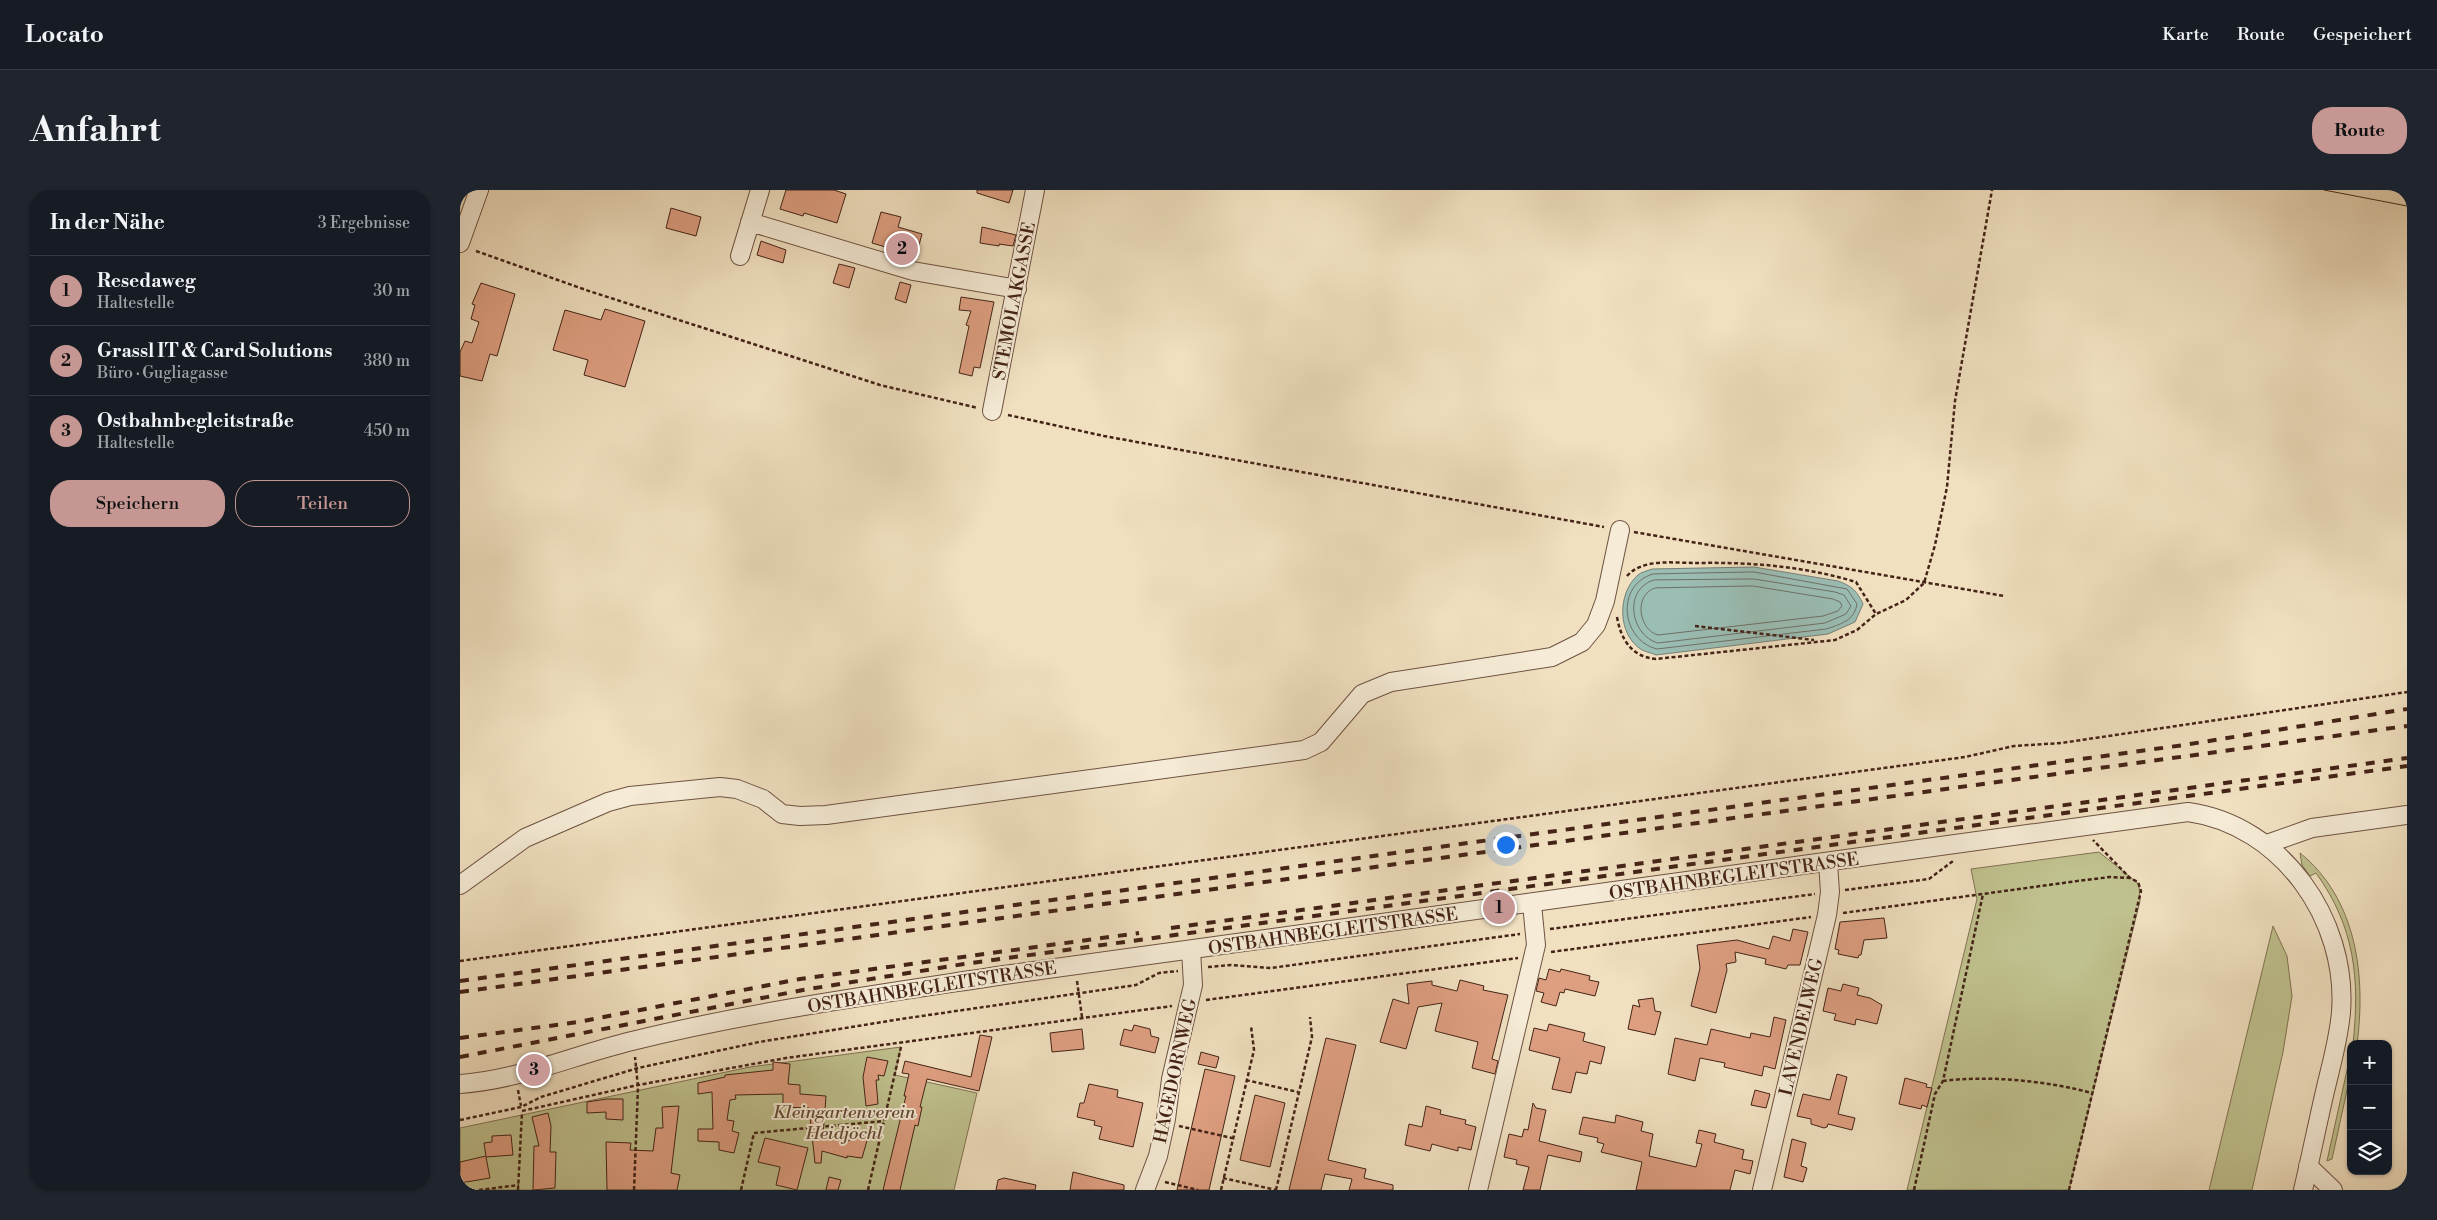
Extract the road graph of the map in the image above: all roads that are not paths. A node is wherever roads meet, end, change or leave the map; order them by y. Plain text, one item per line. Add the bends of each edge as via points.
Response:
1 (479, 190) edge
2 (760, 190) edge
3 (1035, 190) edge
4 (750, 222) junction
5 (460, 243) edge
6 (740, 256) dead end
7 (1017, 289) junction
8 (992, 411) road end
9 (1620, 530) road end
10 (2407, 815) edge
11 (2267, 844) junction
12 (1828, 863) junction
13 (460, 885) edge
14 (1532, 904) junction
15 (1191, 950) junction
16 (488, 1082) junction
17 (460, 1084) edge
18 (460, 1098) edge
19 (2308, 1166) junction
20 (1147, 1184) edge
21 (1478, 1190) edge
22 (1762, 1190) edge
23 (2303, 1190) edge
24 (2333, 1190) edge

1 - 5 street
2 - 4 street
3 - 7 street, STEMOLAKGASSE
4 - 6 street
4 - 7 street via 913,271
7 - 8 street, STEMOLAKGASSE
9 - 13 street via 1606,601 1596,625 1582,642 1552,657 1391,682 1362,694 1321,742 1304,750 826,815 782,814 763,799 737,789 630,796 608,802 525,838
10 - 11 street via 2312,828
11 - 12 street, OSTBAHNBEGLEITSTRASSE via 2242,828 2215,817 2188,812
11 - 19 street, OSTBAHNBEGLEITSTRASSE via 2300,878 2327,925 2339,968 2341,1011
12 - 14 street, OSTBAHNBEGLEITSTRASSE
12 - 22 street, LAVENDELWEG via 1830,892 1827,916
14 - 15 street, OSTBAHNBEGLEITSTRASSE
14 - 21 street via 1536,945
15 - 16 street, OSTBAHNBEGLEITSTRASSE via 821,1004 631,1041
15 - 20 street, HAGEDORNWEG via 1193,985 1171,1079 1166,1123
16 - 17 street, OSTBAHNBEGLEITSTRASSE
16 - 18 street, OSTBAHNBEGLEITSTRASSE
19 - 23 street, OSTBAHNBEGLEITSTRASSE
19 - 24 street

